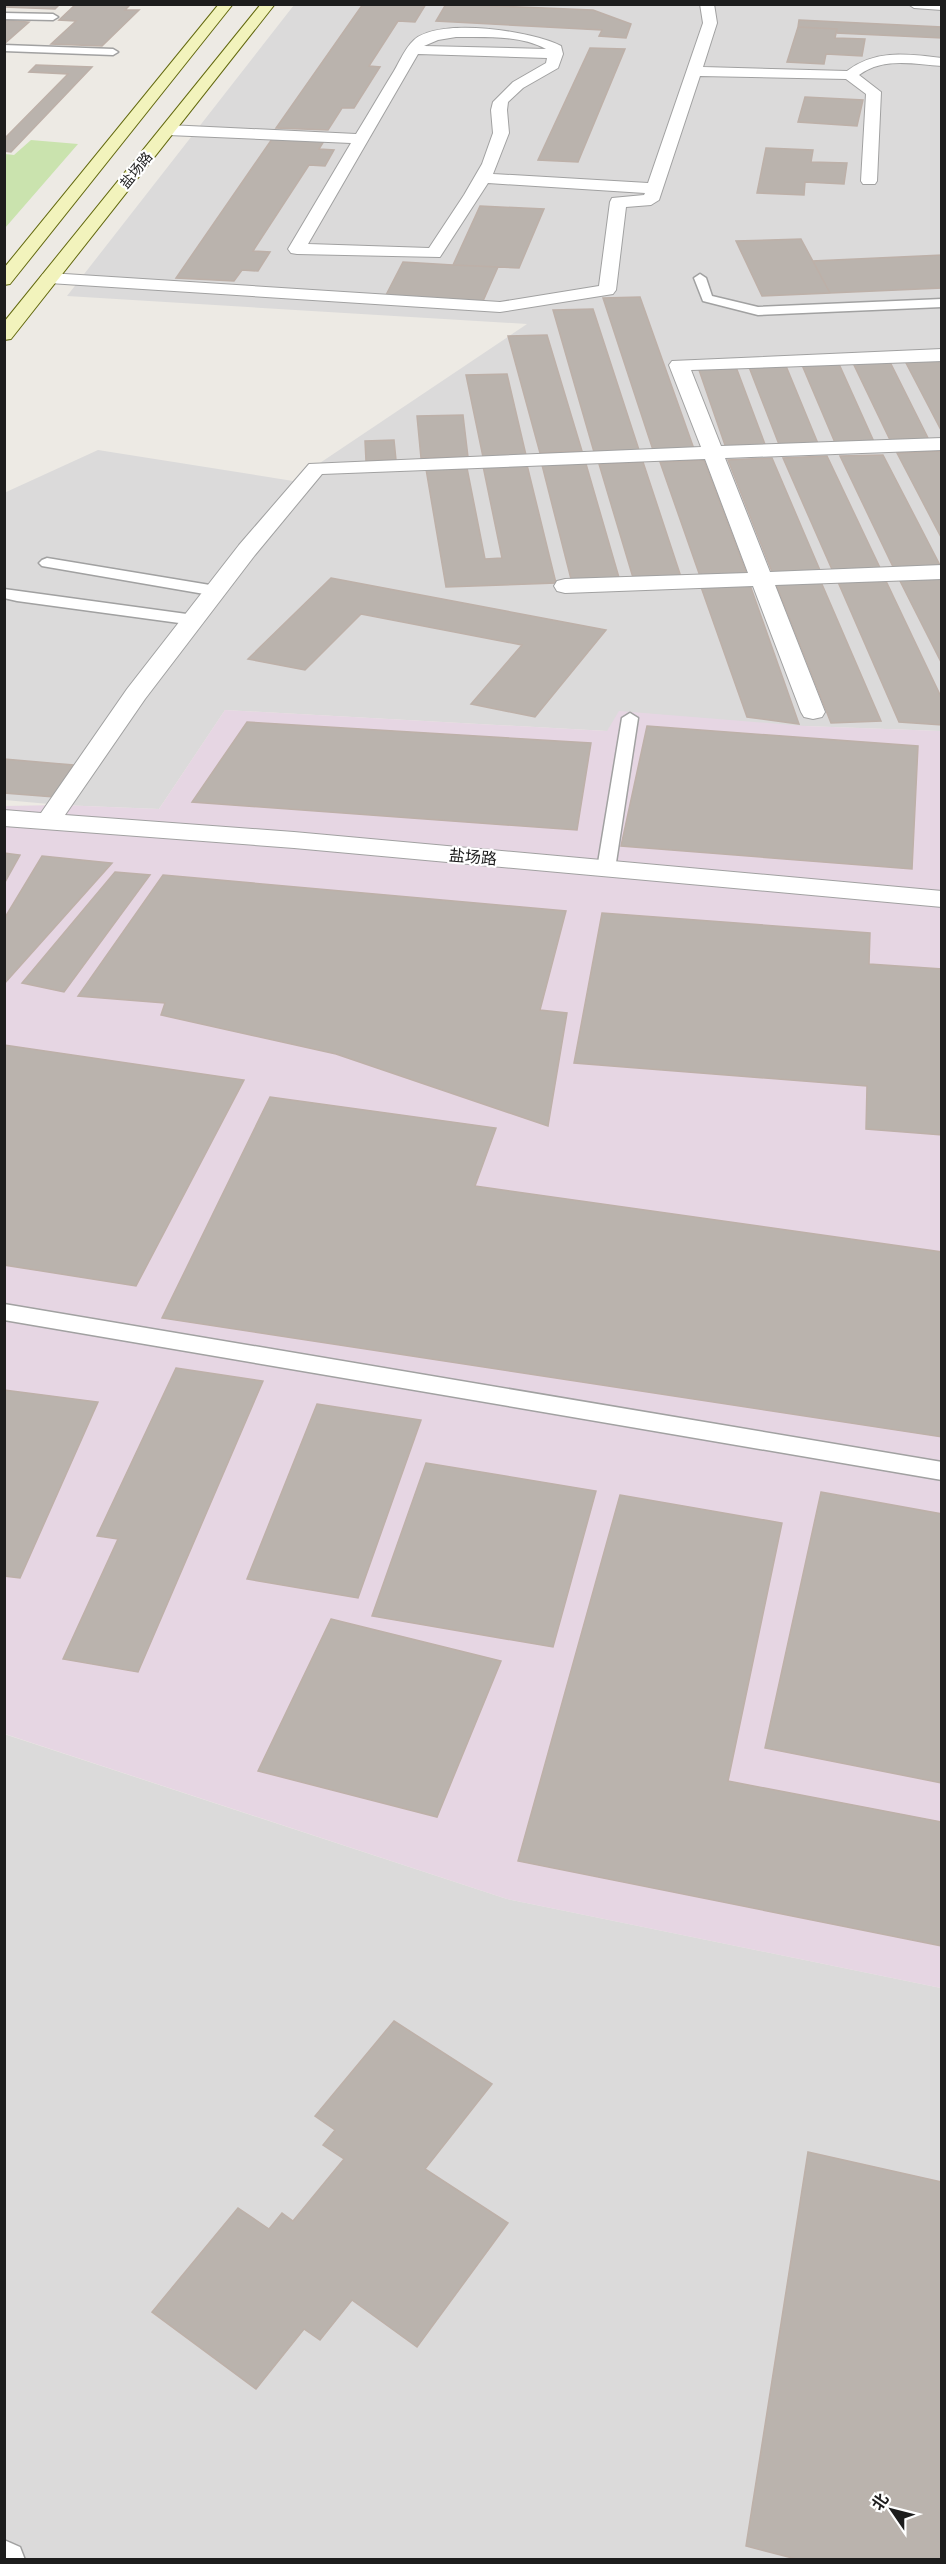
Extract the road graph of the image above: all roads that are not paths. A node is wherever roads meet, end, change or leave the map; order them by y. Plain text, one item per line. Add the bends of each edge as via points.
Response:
1 (227, 4) edge
2 (268, 4) edge
3 (707, 4) edge
4 (914, 4) edge
5 (942, 6) edge
6 (4, 16) edge
7 (53, 17) dead end
8 (4, 48) edge
9 (114, 52) dead end
10 (942, 62) edge
11 (694, 71) junction
12 (850, 75) junction
13 (168, 130) junction
14 (361, 139) junction
15 (483, 178) junction
16 (870, 181) dead end
17 (655, 188) junction
18 (297, 249) junction
19 (50, 278) junction
20 (4, 279) edge
21 (700, 279) dead end
22 (272, 292) junction
23 (942, 303) edge
24 (4, 335) edge
25 (942, 355) edge
26 (942, 444) edge
27 (713, 453) junction
28 (47, 563) dead end
29 (942, 572) edge
30 (762, 579) junction
31 (565, 586) dead end
32 (216, 591) junction
33 (4, 593) edge
34 (194, 620) junction
35 (813, 712) dead end
36 (630, 718) dead end
37 (4, 818) edge
38 (48, 821) junction
39 (606, 869) junction
40 (942, 899) edge
41 (4, 1312) edge
42 (942, 1471) edge

1 - 20 main road, 盐场路
2 - 13 main road, 盐场路
3 - 11 street via 710,23
4 - 5 street
6 - 7 lane
8 - 9 lane
10 - 12 street via 900,58 866,63
11 - 12 street
11 - 17 street
12 - 16 street via 874,92
13 - 14 street
13 - 19 main road, 盐场路
14 - 15 street via 413,50 556,54 553,65 509,91 499,105 502,130
14 - 18 street
15 - 17 street
15 - 18 street via 434,253
17 - 22 street via 651,200 618,202 607,290 500,307
18 - 22 street
19 - 22 street
19 - 24 main road, 盐场路
21 - 23 lane via 706,298 758,311
25 - 27 street via 680,365
26 - 27 street
27 - 30 street
27 - 32 street via 316,468
28 - 32 lane
29 - 30 street
30 - 31 street
30 - 35 street
32 - 34 street
33 - 34 lane
34 - 38 street via 136,694
36 - 39 lane
37 - 38 street, 盐场路
38 - 39 street, 盐场路
39 - 40 street, 盐场路
41 - 42 lane

